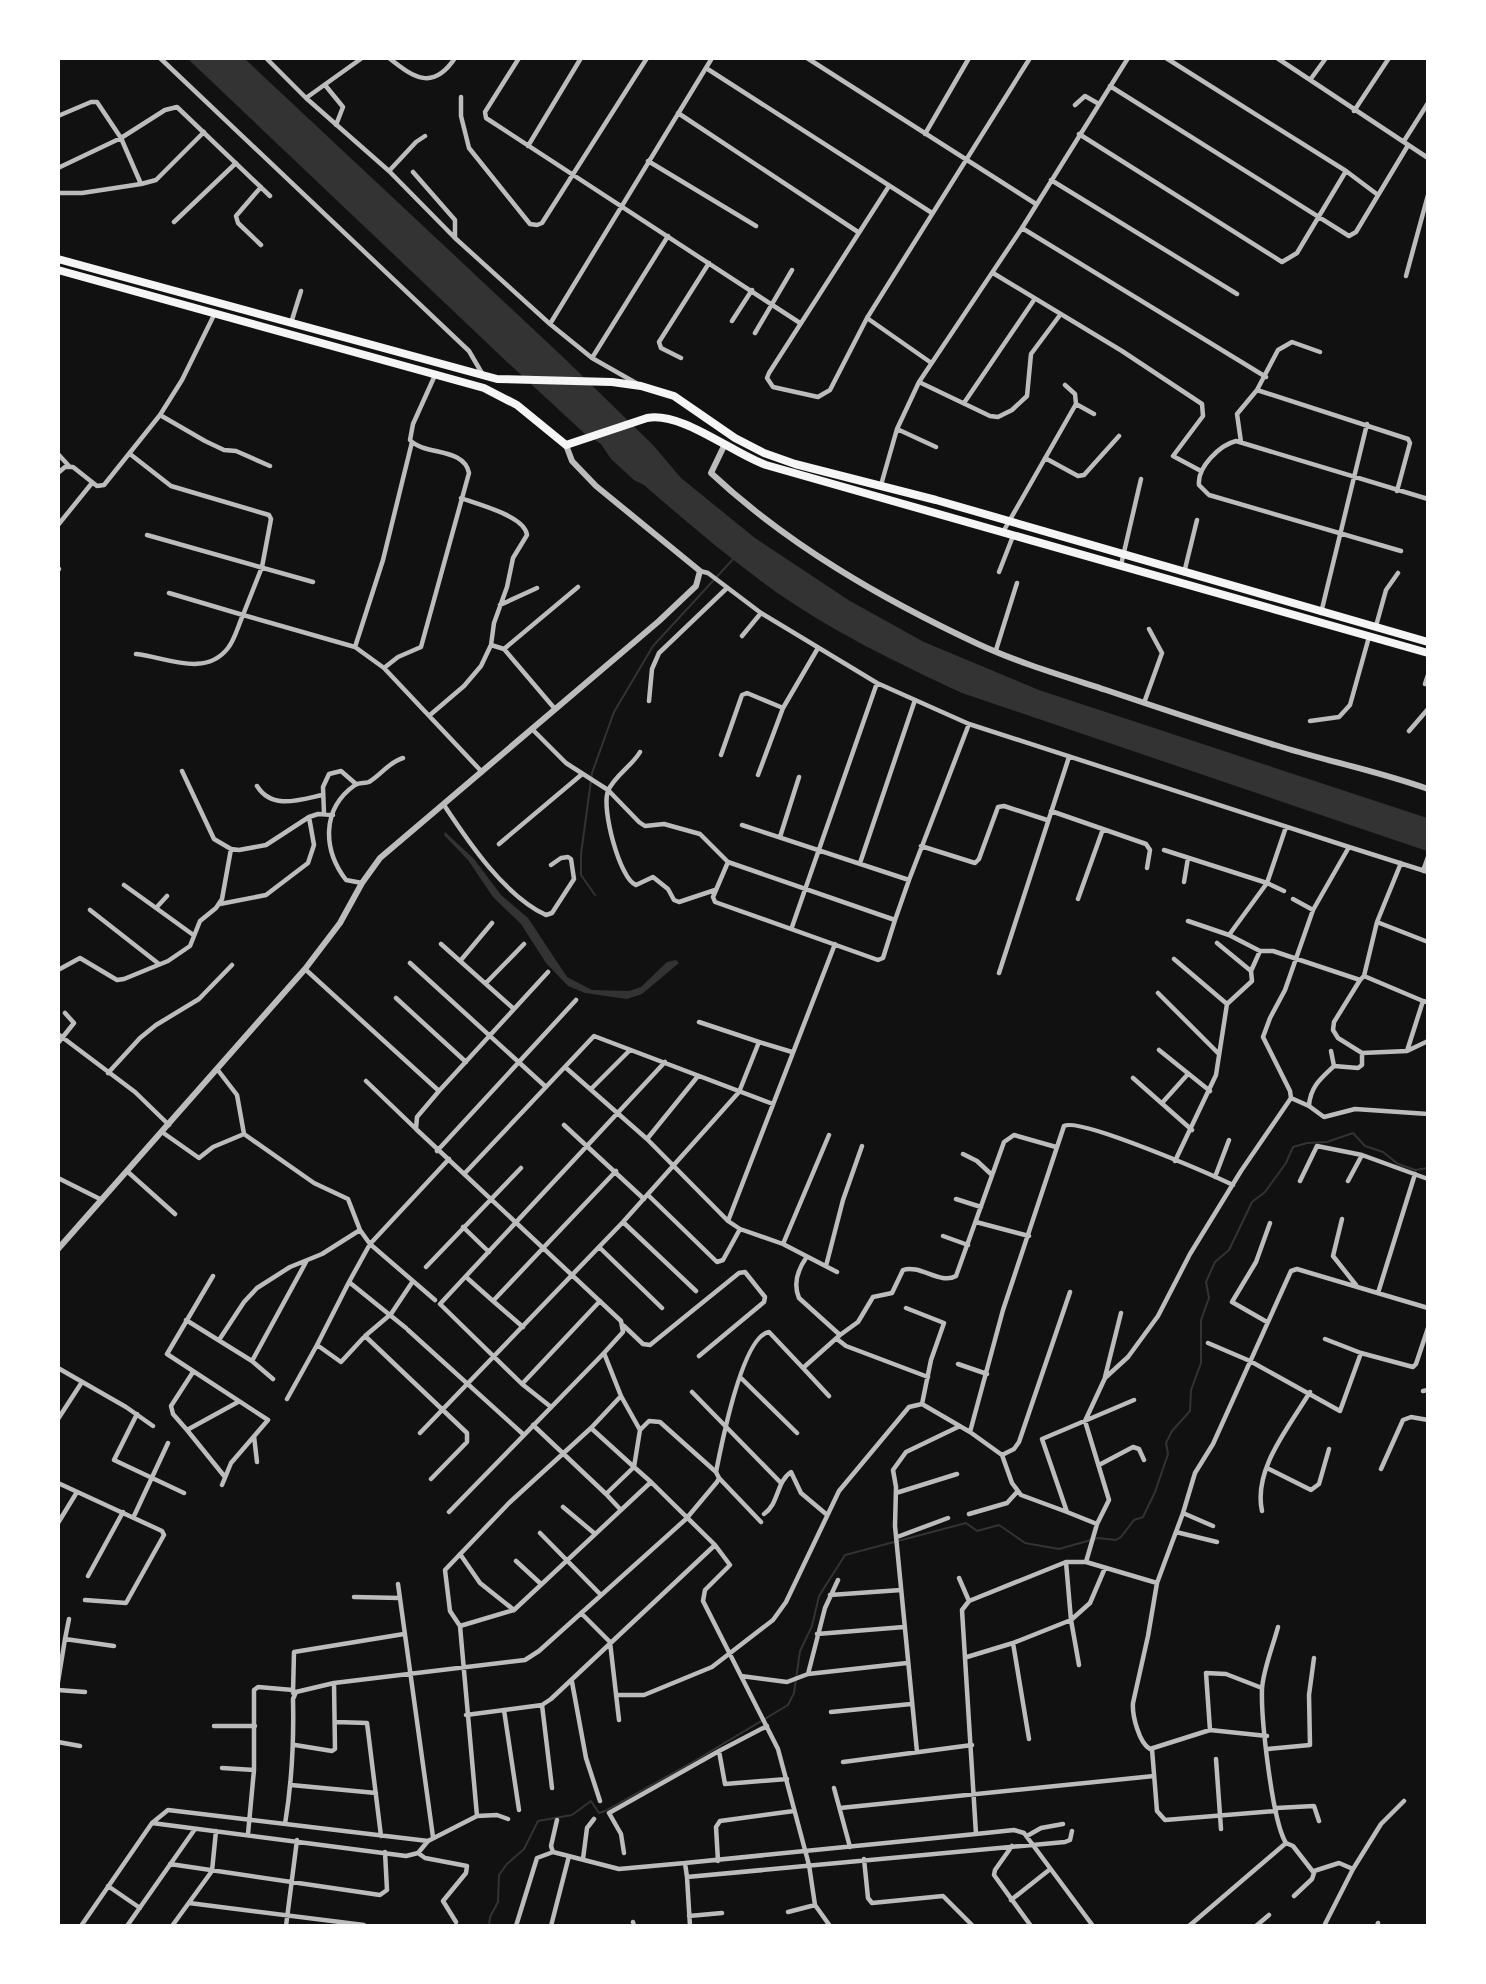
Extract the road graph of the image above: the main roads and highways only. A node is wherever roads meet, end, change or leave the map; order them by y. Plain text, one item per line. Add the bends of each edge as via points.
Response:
1 (58, 259) edge
2 (58, 270) edge
3 (144, 282) junction
4 (140, 292) junction
5 (277, 319) junction
6 (274, 331) junction
7 (795, 464) junction
8 (791, 473) junction
9 (1391, 630) junction
10 (1389, 642) junction
11 (1428, 642) edge
12 (1428, 653) edge

1 - 3 main road
2 - 4 main road
3 - 4 main road
3 - 5 main road
4 - 6 main road
5 - 6 main road
5 - 7 main road via 496,379 641,386 674,396 735,438
6 - 8 main road via 501,394 566,445 658,416 686,425 743,457
7 - 8 main road
7 - 9 main road
8 - 10 main road
9 - 10 main road
9 - 11 main road
10 - 12 main road

